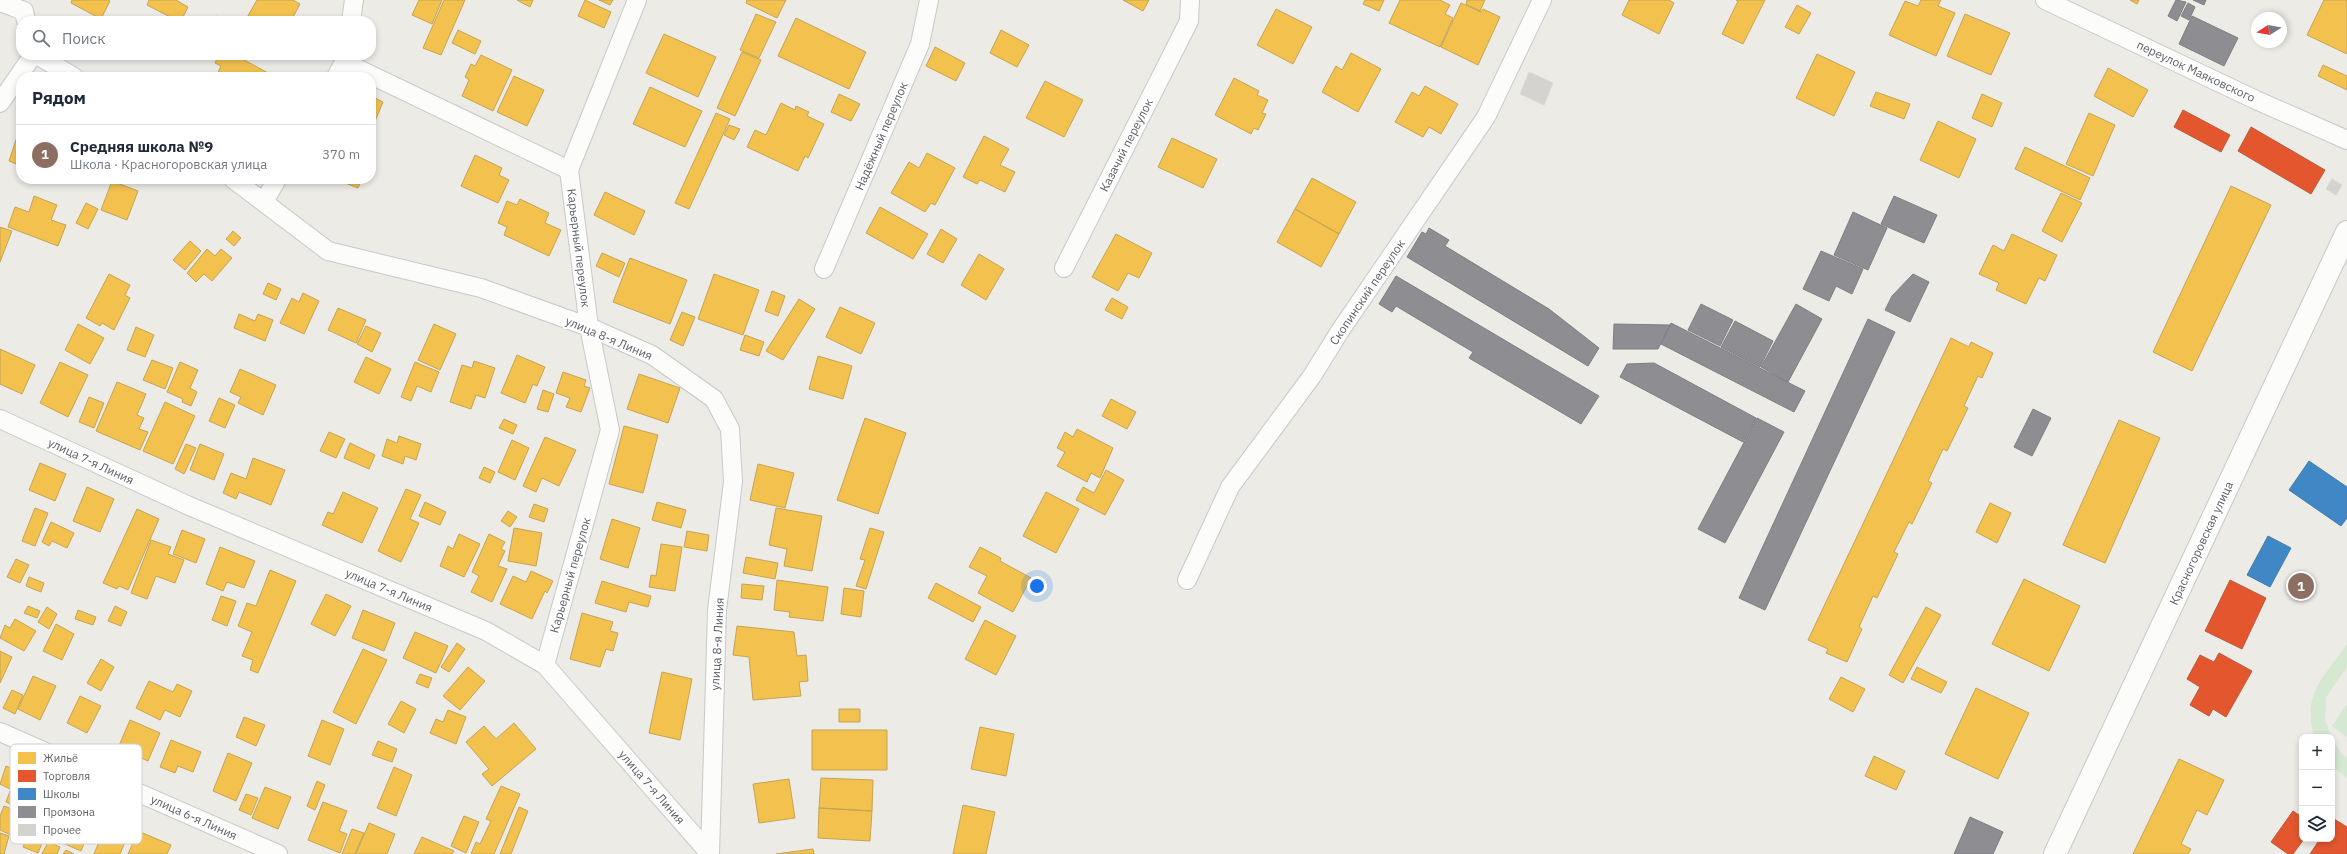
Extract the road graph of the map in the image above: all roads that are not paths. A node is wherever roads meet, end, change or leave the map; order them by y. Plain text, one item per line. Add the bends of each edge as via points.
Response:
1 (354, 0) edge
2 (637, 0) edge
3 (929, 0) edge
4 (1190, 0) edge
5 (1542, 0) edge
6 (2045, 0) edge
7 (0, 2) edge
8 (26, 10) edge
9 (352, 16) edge
10 (30, 60) edge
11 (45, 60) edge
12 (342, 65) edge
13 (21, 72) edge
14 (66, 72) edge
15 (357, 72) edge
16 (16, 80) edge
17 (376, 81) edge
18 (0, 103) edge
19 (2347, 140) edge
20 (569, 170) junction
21 (240, 184) edge
22 (274, 184) edge
23 (264, 202) junction
24 (2347, 232) edge
25 (1064, 268) dead end
26 (824, 269) dead end
27 (589, 328) junction
28 (0, 419) edge
29 (1187, 580) dead end
30 (545, 665) junction
31 (0, 732) edge
32 (27, 744) edge
33 (142, 794) edge
34 (278, 854) edge
35 (710, 854) edge
36 (2055, 854) edge

1 - 9 street
2 - 20 street, Карьерный переулок
3 - 26 street, Надёжный переулок via 920,44
4 - 25 street, Казачий переулок via 1189,21
5 - 29 street, Скопинский переулок via 1486,117 1312,376 1230,487
6 - 19 street, переулок Маяковского
7 - 8 street
10 - 13 street
11 - 14 street
12 - 15 street
16 - 18 street
17 - 20 street
20 - 27 street, Карьерный переулок
21 - 23 street, улица 8-я Линия
22 - 23 street
23 - 27 street, улица 8-я Линия via 328,251 481,288
24 - 36 street, Красногоровская улица
27 - 30 street, Карьерный переулок via 610,430
27 - 35 street, улица 8-я Линия via 652,355 714,400 730,429 733,482 717,610
28 - 30 street, улица 7-я Линия via 187,505 486,631
30 - 35 street, улица 7-я Линия
31 - 32 street, улица 6-я Линия
33 - 34 street, улица 6-я Линия

